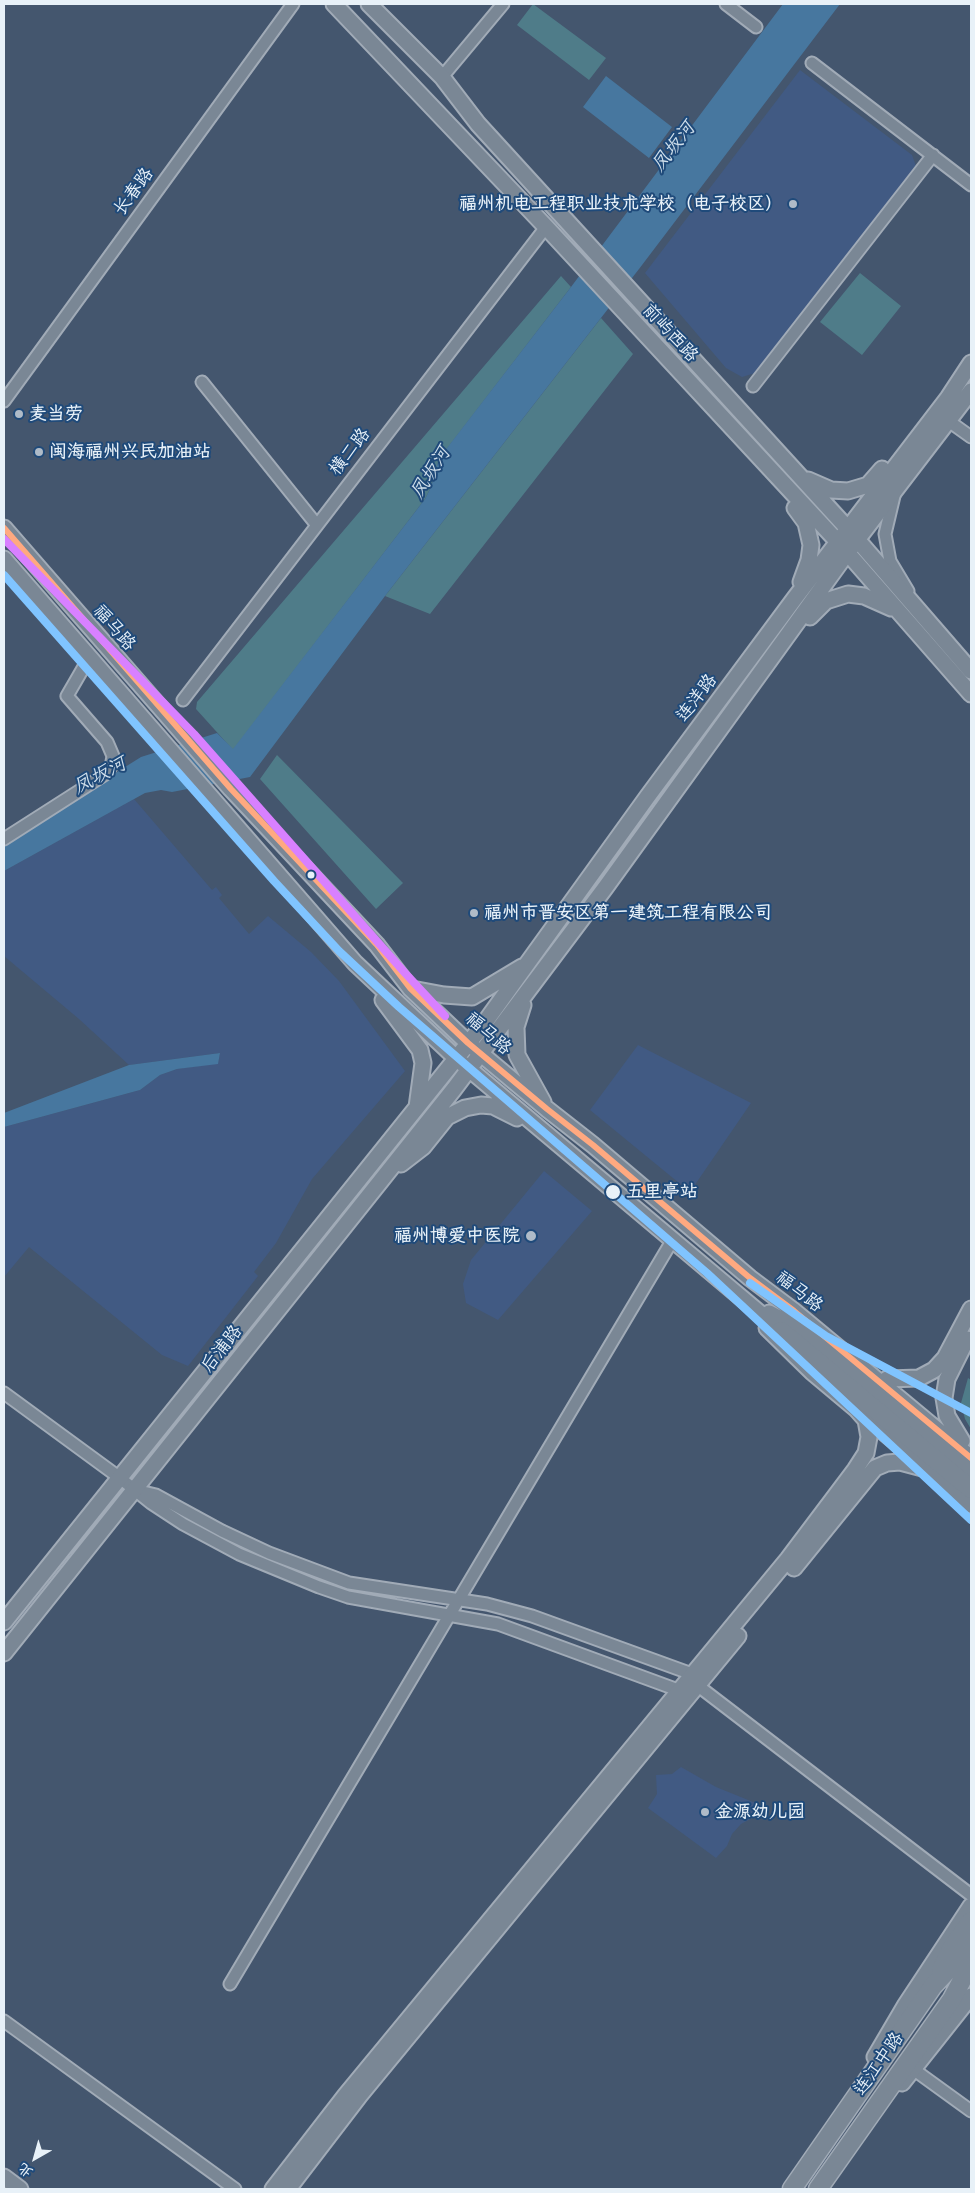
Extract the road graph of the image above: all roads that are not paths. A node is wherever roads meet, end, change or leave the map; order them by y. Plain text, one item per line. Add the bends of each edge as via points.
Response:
1 (293, 4) edge
2 (334, 4) edge
3 (369, 4) edge
4 (502, 4) edge
5 (726, 4) edge
6 (756, 27) dead end
7 (812, 64) dead end
8 (442, 77) junction
9 (933, 155) junction
10 (971, 185) edge
11 (546, 226) junction
12 (971, 363) edge
13 (202, 382) dead end
14 (753, 386) dead end
15 (971, 391) edge
16 (948, 398) junction
17 (4, 401) edge
18 (715, 410) junction
19 (950, 422) junction
20 (971, 437) edge
21 (793, 468) junction
22 (896, 489) junction
23 (316, 524) junction
24 (4, 528) edge
25 (853, 534) junction
26 (842, 548) junction
27 (4, 559) edge
28 (795, 598) junction
29 (896, 610) junction
30 (924, 618) junction
31 (89, 658) junction
32 (971, 671) edge
33 (743, 693) junction
34 (971, 694) edge
35 (182, 700) dead end
36 (4, 839) edge
37 (355, 963) junction
38 (527, 963) junction
39 (410, 988) junction
40 (528, 990) junction
41 (468, 1043) junction
42 (481, 1054) junction
43 (456, 1058) junction
44 (469, 1069) junction
45 (417, 1108) junction
46 (547, 1109) junction
47 (551, 1138) junction
48 (382, 1179) junction
49 (672, 1241) junction
50 (750, 1278) junction
51 (737, 1296) junction
52 (971, 1309) edge
53 (781, 1331) joint
54 (971, 1331) edge
55 (886, 1379) junction
56 (4, 1393) edge
57 (851, 1403) junction
58 (967, 1444) edge
59 (971, 1458) edge
60 (930, 1470) junction
61 (971, 1476) edge
62 (120, 1478) junction
63 (971, 1489) edge
64 (135, 1490) junction
65 (971, 1505) edge
66 (460, 1600) junction
67 (451, 1615) junction
68 (4, 1622) edge
69 (4, 1653) edge
70 (694, 1679) junction
71 (678, 1690) junction
72 (971, 1896) edge
73 (971, 1906) edge
74 (971, 1921) edge
75 (971, 1942) edge
76 (965, 1962) edge
77 (230, 1984) dead end
78 (971, 1996) edge
79 (4, 2021) edge
80 (913, 2069) junction
81 (971, 2111) edge
82 (826, 2140) junction
83 (845, 2151) junction
84 (4, 2177) edge
85 (20, 2189) edge
86 (235, 2189) edge
87 (273, 2189) edge
88 (288, 2189) edge
89 (792, 2189) edge
90 (818, 2189) edge

1 - 17 street, 长春路
2 - 11 main road, 前屿西路
3 - 8 main road, 前屿西路
4 - 8 street
5 - 6 street
7 - 9 street
8 - 21 main road, 前屿西路 via 478,124
9 - 10 street
9 - 14 street
11 - 18 main road, 前屿西路
11 - 23 street, 横二路
12 - 16 main road, 连洋路
13 - 23 street
15 - 19 main road, 连洋路
16 - 21 main road via 868,485 848,491 831,490 816,485
16 - 25 main road, 连洋路
18 - 26 main road, 前屿西路
18 - 28 main road via 806,523 810,554
19 - 20 street
19 - 22 main road, 连洋路
21 - 25 main road, 前屿西路
22 - 25 main road, 连洋路
22 - 30 street via 885,534 890,561
23 - 35 street, 横二路
24 - 39 main road, 福马路 via 231,789 376,945
25 - 26 main road, 连洋路
25 - 30 main road, 前屿西路
26 - 28 main road, 连洋路
26 - 29 main road, 前屿西路
26 - 33 main road, 连洋路
27 - 31 main road, 福马路
28 - 38 main road, 连洋路
29 - 33 main road via 857,594 826,601 816,609 779,658
29 - 34 main road, 前屿西路
30 - 32 main road, 前屿西路
31 - 36 street via 68,696 107,742 113,756 111,768
31 - 37 main road, 福马路
33 - 40 main road, 连洋路
37 - 43 main road, 福马路
37 - 45 main road via 420,1050 423,1063
38 - 39 main road via 472,997
38 - 41 main road, 连洋路
39 - 41 main road, 福马路
40 - 42 main road, 连洋路
40 - 46 main road via 516,1027 517,1055
41 - 42 main road, 福马路
41 - 43 main road, 连洋路
42 - 44 main road, 连洋路
42 - 46 main road, 福马路
43 - 44 main road, 福马路
43 - 45 main road, 后浦路
44 - 47 main road, 福马路
44 - 48 main road, 后浦路
45 - 62 main road, 后浦路
46 - 50 main road, 福马路 via 593,1144
47 - 48 main road via 499,1108 472,1106 447,1117 423,1147
47 - 49 main road, 福马路
48 - 64 main road, 后浦路
49 - 51 main road, 福马路
49 - 66 street
50 - 55 main road via 806,1312
50 - 59 main road, 福马路
51 - 53 main road, 福马路
51 - 57 main road via 787,1348
51 - 61 main road, 福马路 via 788,1323
52 - 55 main road via 949,1351 934,1370 919,1378
53 - 63 highway
54 - 58 main road via 947,1379 944,1398 947,1416
55 - 58 main road
56 - 62 street
57 - 60 main road
57 - 70 main road via 868,1427 868,1446 862,1460
60 - 65 main road
60 - 70 main road via 895,1461 871,1470
62 - 64 street
62 - 68 main road, 后浦路
64 - 66 street via 156,1495 246,1542 331,1577 367,1587
64 - 67 street via 167,1514 217,1543 319,1587 364,1601
64 - 69 main road, 后浦路
66 - 67 street
66 - 70 street via 546,1620
67 - 71 street via 498,1624
67 - 77 street
70 - 71 main road
70 - 72 street
70 - 88 main road via 360,2094
71 - 87 main road via 345,2096
73 - 82 main road via 905,2006
74 - 76 highway
75 - 76 highway, 连江中路
76 - 82 highway, 连江中路 via 933,1986
76 - 83 highway, 连江中路 via 952,1999
78 - 80 main road
79 - 86 street
80 - 81 street
80 - 83 main road
82 - 89 highway, 连江中路
83 - 90 highway, 连江中路
84 - 85 main road

